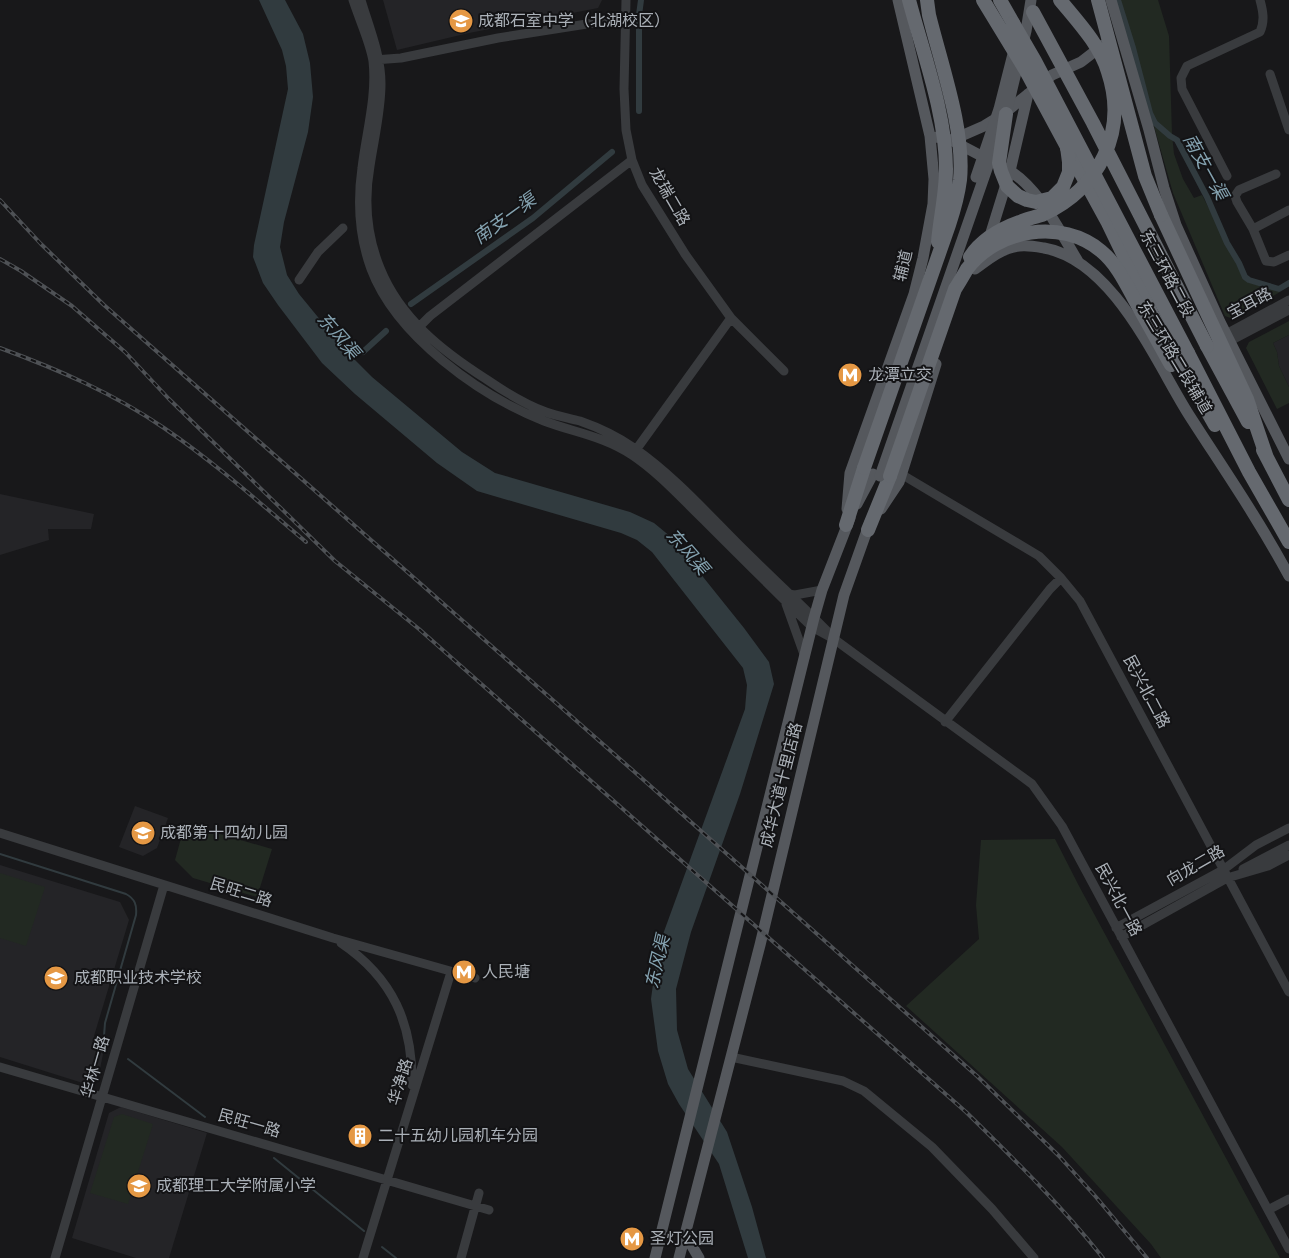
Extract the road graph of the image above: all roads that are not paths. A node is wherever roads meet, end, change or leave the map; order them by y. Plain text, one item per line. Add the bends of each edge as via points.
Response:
1 (353, 0) edge
2 (361, 0) edge
3 (626, 0) edge
4 (927, 0) edge
5 (983, 0) edge
6 (1000, 0) edge
7 (1024, 0) edge
8 (1060, 0) edge
9 (1098, 0) edge
10 (1104, 0) edge
11 (1111, 0) edge
12 (1260, 0) edge
13 (904, 2) edge
14 (1032, 6) edge
15 (625, 18) junction
16 (1120, 32) junction
17 (376, 60) junction
18 (1270, 74) dead end
19 (1028, 94) junction
20 (1006, 114) junction
21 (1289, 129) edge
22 (930, 136) junction
23 (951, 140) junction
24 (1067, 147) junction
25 (632, 160) junction
26 (1010, 171) junction
27 (1276, 174) dead end
28 (1227, 176) dead end
29 (1289, 210) edge
30 (1161, 214) junction
31 (343, 228) dead end
32 (1253, 229) junction
33 (1289, 255) edge
34 (1079, 264) junction
35 (934, 267) junction
36 (975, 270) junction
37 (299, 280) dead end
38 (955, 289) junction
39 (1289, 300) edge
40 (1289, 310) edge
41 (731, 318) junction
42 (415, 330) junction
43 (1225, 338) junction
44 (1178, 359) junction
45 (784, 371) dead end
46 (634, 452) junction
47 (1267, 458) junction
48 (1289, 460) edge
49 (1249, 472) junction
50 (882, 474) junction
51 (1289, 500) edge
52 (846, 525) junction
53 (868, 530) joint
54 (1289, 542) edge
55 (1289, 576) edge
56 (1061, 578) junction
57 (822, 590) junction
58 (786, 597) junction
59 (813, 623) junction
60 (834, 639) junction
61 (805, 657) junction
62 (945, 722) junction
63 (1289, 828) edge
64 (0, 833) edge
65 (1289, 834) edge
66 (1289, 845) edge
67 (1289, 855) edge
68 (1225, 874) junction
69 (164, 885) junction
70 (1118, 932) junction
71 (333, 938) junction
72 (451, 972) junction
73 (474, 978) dead end
74 (1289, 992) edge
75 (731, 1057) junction
76 (0, 1067) edge
77 (103, 1097) junction
78 (410, 1103) junction
79 (386, 1180) junction
80 (479, 1193) dead end
81 (1289, 1199) edge
82 (475, 1206) junction
83 (489, 1210) dead end
84 (1268, 1210) junction
85 (685, 1234) junction
86 (1289, 1248) edge
87 (55, 1258) edge
88 (362, 1258) edge
89 (461, 1258) edge
90 (655, 1258) edge
91 (678, 1258) edge
92 (699, 1258) edge
93 (1034, 1258) edge

1 - 17 street
2 - 17 street
3 - 15 street, 龙瑞二路
4 - 35 highway, bridge via 960,154 956,202
5 - 24 highway, bridge
6 - 44 highway, 东三环路二段, bridge via 1035,61
7 - 14 highway, 东三环路二段, bridge
7 - 50 main road, bridge via 999,108 918,352
8 - 38 highway, bridge via 1099,52 1108,72 1115,104 1112,134 1103,159 1081,190 1070,198 1042,214 1000,229 986,239 974,250
9 - 30 highway, bridge via 1145,176
10 - 30 highway, bridge
11 - 16 main road
12 - 28 street via 1263,10 1260,32 1187,66 1181,78 1182,89
13 - 22 main road, 辅道
13 - 35 highway, bridge via 939,113 945,147 945,190
14 - 20 main road, bridge
14 - 47 highway, 东三环路二段, bridge
15 - 17 street
15 - 25 street, 龙瑞二路 via 626,122
16 - 19 main road via 1081,62 1052,76
16 - 43 main road via 1170,208
17 - 42 street, 民兴北一路 via 381,85 368,184 368,224 380,269
18 - 21 street
19 - 23 main road via 984,126
19 - 26 main road
20 - 24 highway, bridge via 1001,171 1007,186 1018,196 1027,200 1045,200 1063,187 1070,162
20 - 50 main road, bridge
22 - 23 main road
22 - 52 main road, 辅道 via 934,179 925,251 914,294 850,473
23 - 26 main road
24 - 44 highway, bridge
25 - 41 street, 龙瑞二路 via 642,185 680,246
25 - 42 street
26 - 34 main road via 1038,198
26 - 36 main road via 992,231
27 - 32 street via 1239,190 1235,196
29 - 32 street
30 - 43 highway
31 - 37 street via 318,252
32 - 33 street via 1266,260 1274,262
34 - 36 main road, 东三环路二段辅道 via 1058,251 1018,246 996,254
34 - 55 main road, 东三环路二段辅道 via 1114,294 1134,320
35 - 50 highway, bridge
36 - 50 main road via 963,288 921,409
38 - 44 highway, bridge via 983,254 1014,236 1033,232 1074,236 1102,251
38 - 50 highway, bridge
39 - 43 street, 宝耳路
40 - 43 street, 宝耳路
41 - 45 street, 龙瑞二路
41 - 46 street
42 - 46 street, 民兴北一路 via 448,364 511,406 546,422
43 - 47 highway
43 - 48 main road
44 - 49 highway, 东三环路二段
44 - 49 highway via 1215,425
46 - 58 street, 民兴北一路
47 - 51 highway, 东三环路二段
49 - 54 highway, 东三环路二段
50 - 52 highway
50 - 53 highway
50 - 56 street, 民兴北二路 via 1039,556
52 - 57 main road, 成华大道十里店路
53 - 60 main road, 成华大道十里店路 via 844,595
56 - 62 street
56 - 68 street, 民兴北二路 via 1080,601
57 - 58 street
57 - 59 main road, 成华大道十里店路
58 - 59 street, 民兴北一路
58 - 61 street
59 - 60 street, 民兴北一路
59 - 61 main road, 成华大道十里店路
60 - 62 street, 民兴北一路
60 - 75 main road, 成华大道十里店路
61 - 90 main road, 成华大道十里店路
62 - 70 street, 民兴北一路 via 1032,784 1062,826
63 - 68 street, 向龙二路 via 1256,845
64 - 69 street, 民旺二路
65 - 68 street
66 - 68 street
67 - 68 street, 向龙二路 via 1268,866
68 - 70 street, 向龙二路
68 - 74 street, 民兴北二路
69 - 71 street, 民旺二路
69 - 77 street, 华林一路
70 - 84 street, 民兴北一路
71 - 72 street, 民旺二路
71 - 78 street via 363,960 380,978 400,1011 411,1048
72 - 73 street, 民旺二路
72 - 78 street, 华净路
75 - 85 main road, 成华大道十里店路
75 - 93 street via 842,1081 864,1091 932,1147
76 - 77 street, 民旺一路
77 - 79 street, 民旺一路
77 - 87 street, 华林一路
78 - 79 street, 华净路
79 - 82 street, 民旺一路
79 - 88 street, 华净路
80 - 82 street
81 - 84 street
82 - 83 street, 民旺一路
82 - 89 street
84 - 86 street, 民兴北一路
85 - 91 main road
85 - 92 main road

